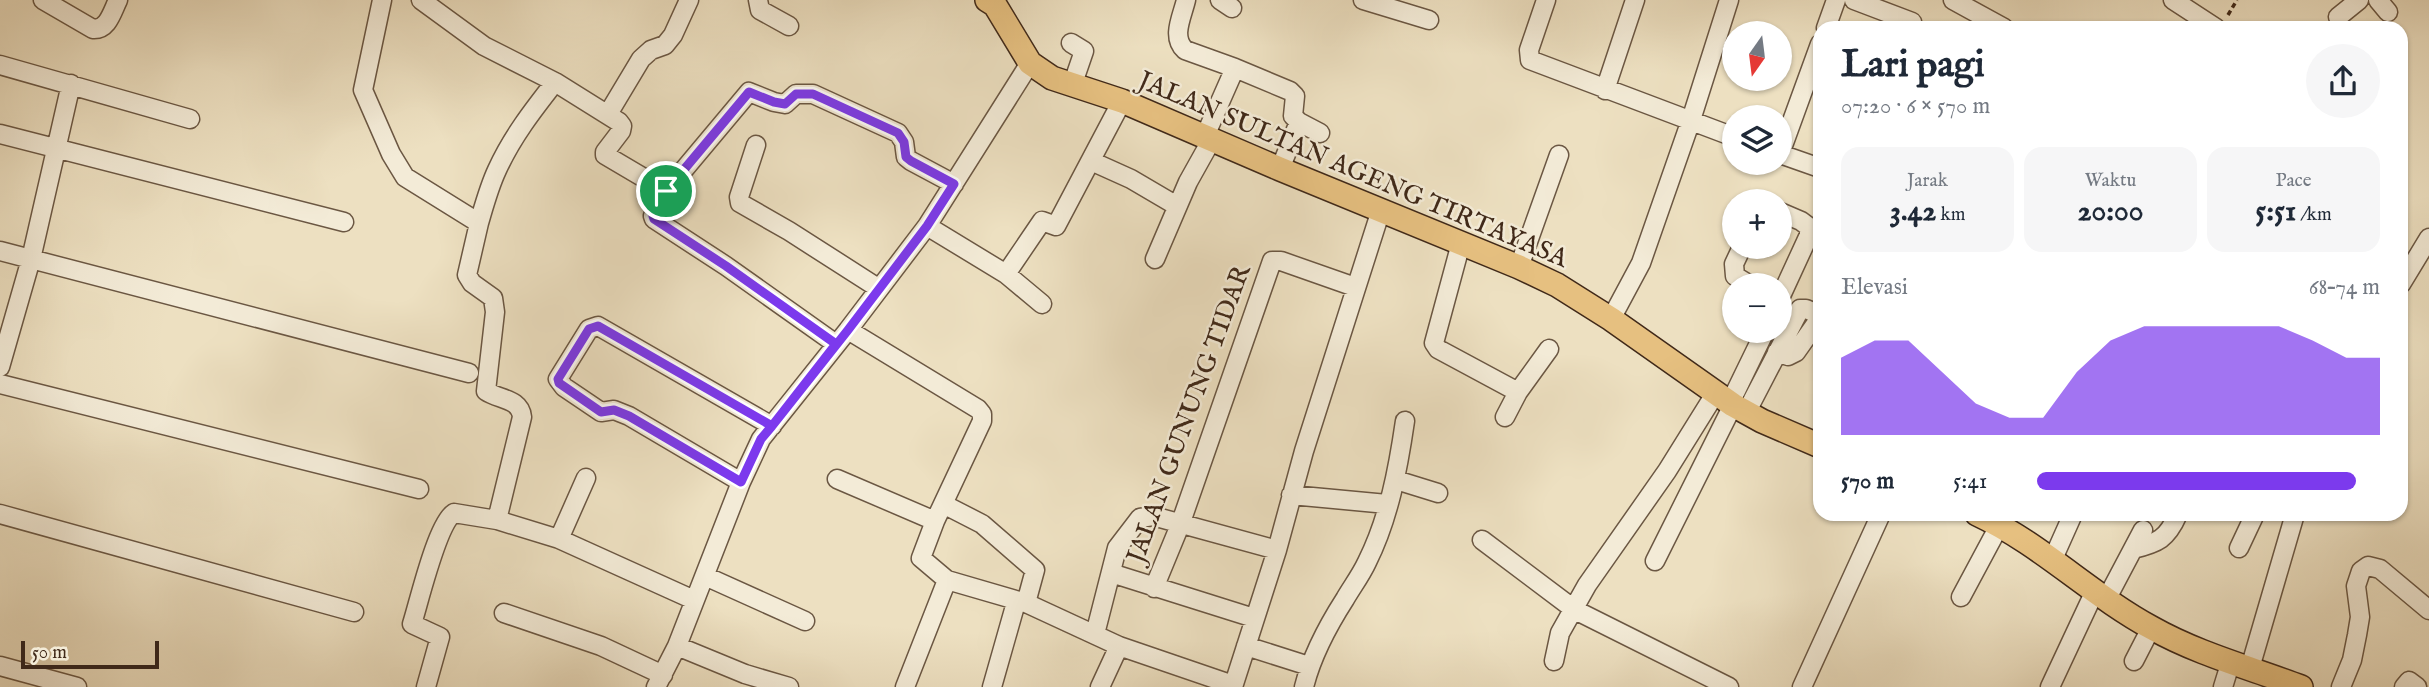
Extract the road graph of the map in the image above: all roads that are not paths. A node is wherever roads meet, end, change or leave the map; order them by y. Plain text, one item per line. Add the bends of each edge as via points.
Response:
1 (43, 0) edge
2 (118, 0) edge
3 (382, 0) edge
4 (421, 0) edge
5 (689, 0) edge
6 (758, 0) edge
7 (1186, 0) edge
8 (1363, 0) edge
9 (1546, 0) edge
10 (1635, 0) edge
11 (1729, 0) edge
12 (1836, 0) edge
13 (1854, 0) edge
14 (1953, 0) edge
15 (2173, 0) edge
16 (2359, 0) edge
17 (993, 2) edge
18 (2338, 17) dead end
19 (2226, 18) edge
20 (1429, 20) dead end
21 (1828, 21) edge
22 (1909, 21) edge
23 (1976, 21) edge
24 (789, 26) dead end
25 (1071, 43) dead end
26 (1030, 63) junction
27 (0, 65) edge
28 (1235, 68) junction
29 (1813, 77) edge
30 (555, 82) junction
31 (71, 84) junction
32 (1072, 86) junction
33 (1605, 90) junction
34 (1122, 101) junction
35 (607, 114) junction
36 (190, 119) dead end
37 (1691, 120) junction
38 (1298, 122) junction
39 (1792, 126) edge
40 (1722, 132) edge
41 (1320, 133) dead end
42 (0, 134) edge
43 (1208, 137) junction
44 (755, 145) dead end
45 (57, 149) junction
46 (1559, 155) dead end
47 (1792, 158) edge
48 (1091, 161) junction
49 (1813, 165) edge
50 (1280, 169) junction
51 (954, 184) junction
52 (666, 191) junction
53 (1177, 206) junction
54 (1381, 210) junction
55 (1792, 217) edge
56 (344, 222) dead end
57 (479, 223) junction
58 (927, 226) junction
59 (2429, 239) edge
60 (1461, 243) junction
61 (0, 251) edge
62 (1155, 259) dead end
63 (31, 260) junction
64 (1519, 267) junction
65 (1792, 273) edge
66 (2408, 273) edge
67 (1006, 274) junction
68 (1355, 287) junction
69 (878, 288) junction
70 (1042, 303) dead end
71 (1813, 312) edge
72 (1611, 319) junction
73 (848, 330) junction
74 (1759, 343) edge
75 (836, 344) junction
76 (1549, 349) dead end
77 (0, 367) edge
78 (469, 373) dead end
79 (0, 384) edge
80 (1518, 392) junction
81 (1731, 404) junction
82 (1505, 417) dead end
83 (1405, 421) dead end
84 (772, 426) junction
85 (1813, 443) edge
86 (586, 478) dead end
87 (837, 479) dead end
88 (1396, 480) junction
89 (741, 482) junction
90 (419, 489) dead end
91 (1438, 494) dead end
92 (1291, 495) junction
93 (943, 504) junction
94 (1387, 504) junction
95 (0, 514) edge
96 (498, 520) junction
97 (934, 521) junction
98 (1878, 521) edge
99 (1986, 521) edge
100 (1992, 521) edge
101 (2070, 521) edge
102 (2175, 521) edge
103 (2252, 521) edge
104 (2292, 521) edge
105 (1180, 525) junction
106 (2143, 530) dead end
107 (559, 540) junction
108 (1482, 540) dead end
109 (2239, 548) dead end
110 (2133, 549) junction
111 (1277, 550) junction
112 (1655, 561) dead end
113 (2052, 561) junction
114 (1111, 573) junction
115 (705, 576) junction
116 (947, 580) junction
117 (1154, 589) junction
118 (2100, 596) junction
119 (1961, 597) dead end
120 (694, 600) junction
121 (1023, 602) junction
122 (1575, 610) junction
123 (2429, 610) edge
124 (354, 612) dead end
125 (504, 613) dead end
126 (1254, 618) junction
127 (804, 621) dead end
128 (2151, 628) junction
129 (1095, 634) junction
130 (677, 646) junction
131 (1119, 646) junction
132 (1246, 646) junction
133 (1554, 661) dead end
134 (2134, 661) dead end
135 (2241, 664) junction
136 (0, 666) edge
137 (1309, 666) junction
138 (660, 681) edge
139 (757, 682) edge
140 (1233, 686) edge
141 (78, 687) edge
142 (426, 687) edge
143 (789, 687) edge
144 (905, 687) edge
145 (992, 687) edge
146 (1100, 687) edge
147 (1304, 687) edge
148 (1729, 687) edge
149 (1802, 687) edge
150 (2050, 687) edge
151 (2223, 687) edge
152 (2301, 687) edge
153 (2340, 687) edge
154 (2403, 687) edge
155 (2417, 687) edge

1 - 2 street via 99,30
3 - 57 street via 363,90 405,177
4 - 30 street via 484,46
5 - 35 street via 673,35 641,59
6 - 24 street via 760,10
7 - 28 street via 1179,44
8 - 20 street
9 - 33 street via 1529,50 1530,60
10 - 33 street
11 - 37 street
12 - 21 street
13 - 22 street
14 - 23 street
15 - 19 street
16 - 18 street
17 - 26 main road, JALAN SULTAN AGENG TIRTAYASA
25 - 32 street via 1084,51
26 - 32 main road, JALAN SULTAN AGENG TIRTAYASA
26 - 51 street
27 - 31 street
28 - 38 street via 1290,91 1295,96 1293,116
28 - 43 street
29 - 39 street
30 - 35 street
30 - 57 street via 509,146
31 - 36 street
31 - 45 street
32 - 34 main road, JALAN SULTAN AGENG TIRTAYASA
33 - 37 street
34 - 43 main road, JALAN SULTAN AGENG TIRTAYASA
34 - 48 street
35 - 52 street via 622,127 605,155
37 - 40 street
37 - 72 street via 1641,262
38 - 41 street
38 - 50 street
42 - 45 street
43 - 50 main road, JALAN SULTAN AGENG TIRTAYASA
43 - 53 street
44 - 69 street via 740,203
45 - 56 street
45 - 63 street
46 - 64 street
47 - 49 street
48 - 53 street
48 - 67 street via 1056,226 1042,222
50 - 54 main road, JALAN SULTAN AGENG TIRTAYASA
51 - 52 street via 906,157 898,133 813,94 796,94 785,104 749,92
51 - 58 street
52 - 75 street via 654,219
53 - 62 street
54 - 60 main road, JALAN SULTAN AGENG TIRTAYASA
54 - 68 street
55 - 65 street via 1809,227 1809,235
57 - 96 street via 467,275 493,298 486,391 522,411
58 - 67 street
58 - 69 street
59 - 66 street
60 - 64 main road, JALAN SULTAN AGENG TIRTAYASA
60 - 80 street via 1434,343
61 - 63 street
63 - 77 street
63 - 78 street
64 - 72 main road, JALAN SULTAN AGENG TIRTAYASA
67 - 70 street
68 - 92 street
68 - 105 street, JALAN GUNUNG TIDAR via 1272,261
69 - 73 street
71 - 81 street via 1800,309 1777,352
72 - 81 main road, JALAN SULTAN AGENG TIRTAYASA
73 - 75 street
73 - 93 street via 982,414
74 - 81 street
75 - 84 street
76 - 80 street
79 - 90 street
80 - 82 street
81 - 85 main road, JALAN SULTAN AGENG TIRTAYASA
81 - 112 street
81 - 122 street via 1667,471 1587,584
83 - 88 street
84 - 89 street
84 - 89 street via 598,326 589,329 558,379 601,412 614,410 629,416
86 - 107 street
87 - 97 street
88 - 91 street
88 - 94 street
89 - 115 street
92 - 94 street
92 - 111 street
93 - 97 street
93 - 121 street via 982,524 1035,570
94 - 137 street via 1367,563 1325,630
95 - 124 street
96 - 107 street
96 - 142 street via 461,513 448,517 412,624 440,637
97 - 116 street via 921,558
98 - 149 street
99 - 119 street
100 - 113 main road
101 - 113 street
102 - 110 street via 2156,544
103 - 109 street
104 - 135 street
105 - 111 street
105 - 114 street via 1153,516 1140,519 1117,548
105 - 117 street, JALAN GUNUNG TIDAR
106 - 110 street
107 - 120 street
108 - 122 street
110 - 118 street
111 - 126 street
113 - 118 main road
114 - 117 street
114 - 129 street
115 - 120 street
115 - 127 street
116 - 121 street
116 - 144 street
117 - 126 street
118 - 128 main road
118 - 150 street
120 - 130 street
121 - 129 street
121 - 145 street via 1014,606
122 - 133 street via 1560,633
122 - 148 street
123 - 153 street via 2379,569 2368,566 2361,571 2356,586 2360,617 2354,652
125 - 138 street via 601,646
126 - 132 street
128 - 134 street
128 - 135 main road
129 - 131 street
130 - 138 street
130 - 139 street
131 - 140 street
131 - 146 street
132 - 137 street
132 - 140 street
135 - 151 street
135 - 152 main road
136 - 141 street
137 - 147 street
139 - 143 street
154 - 155 street via 2409,681

